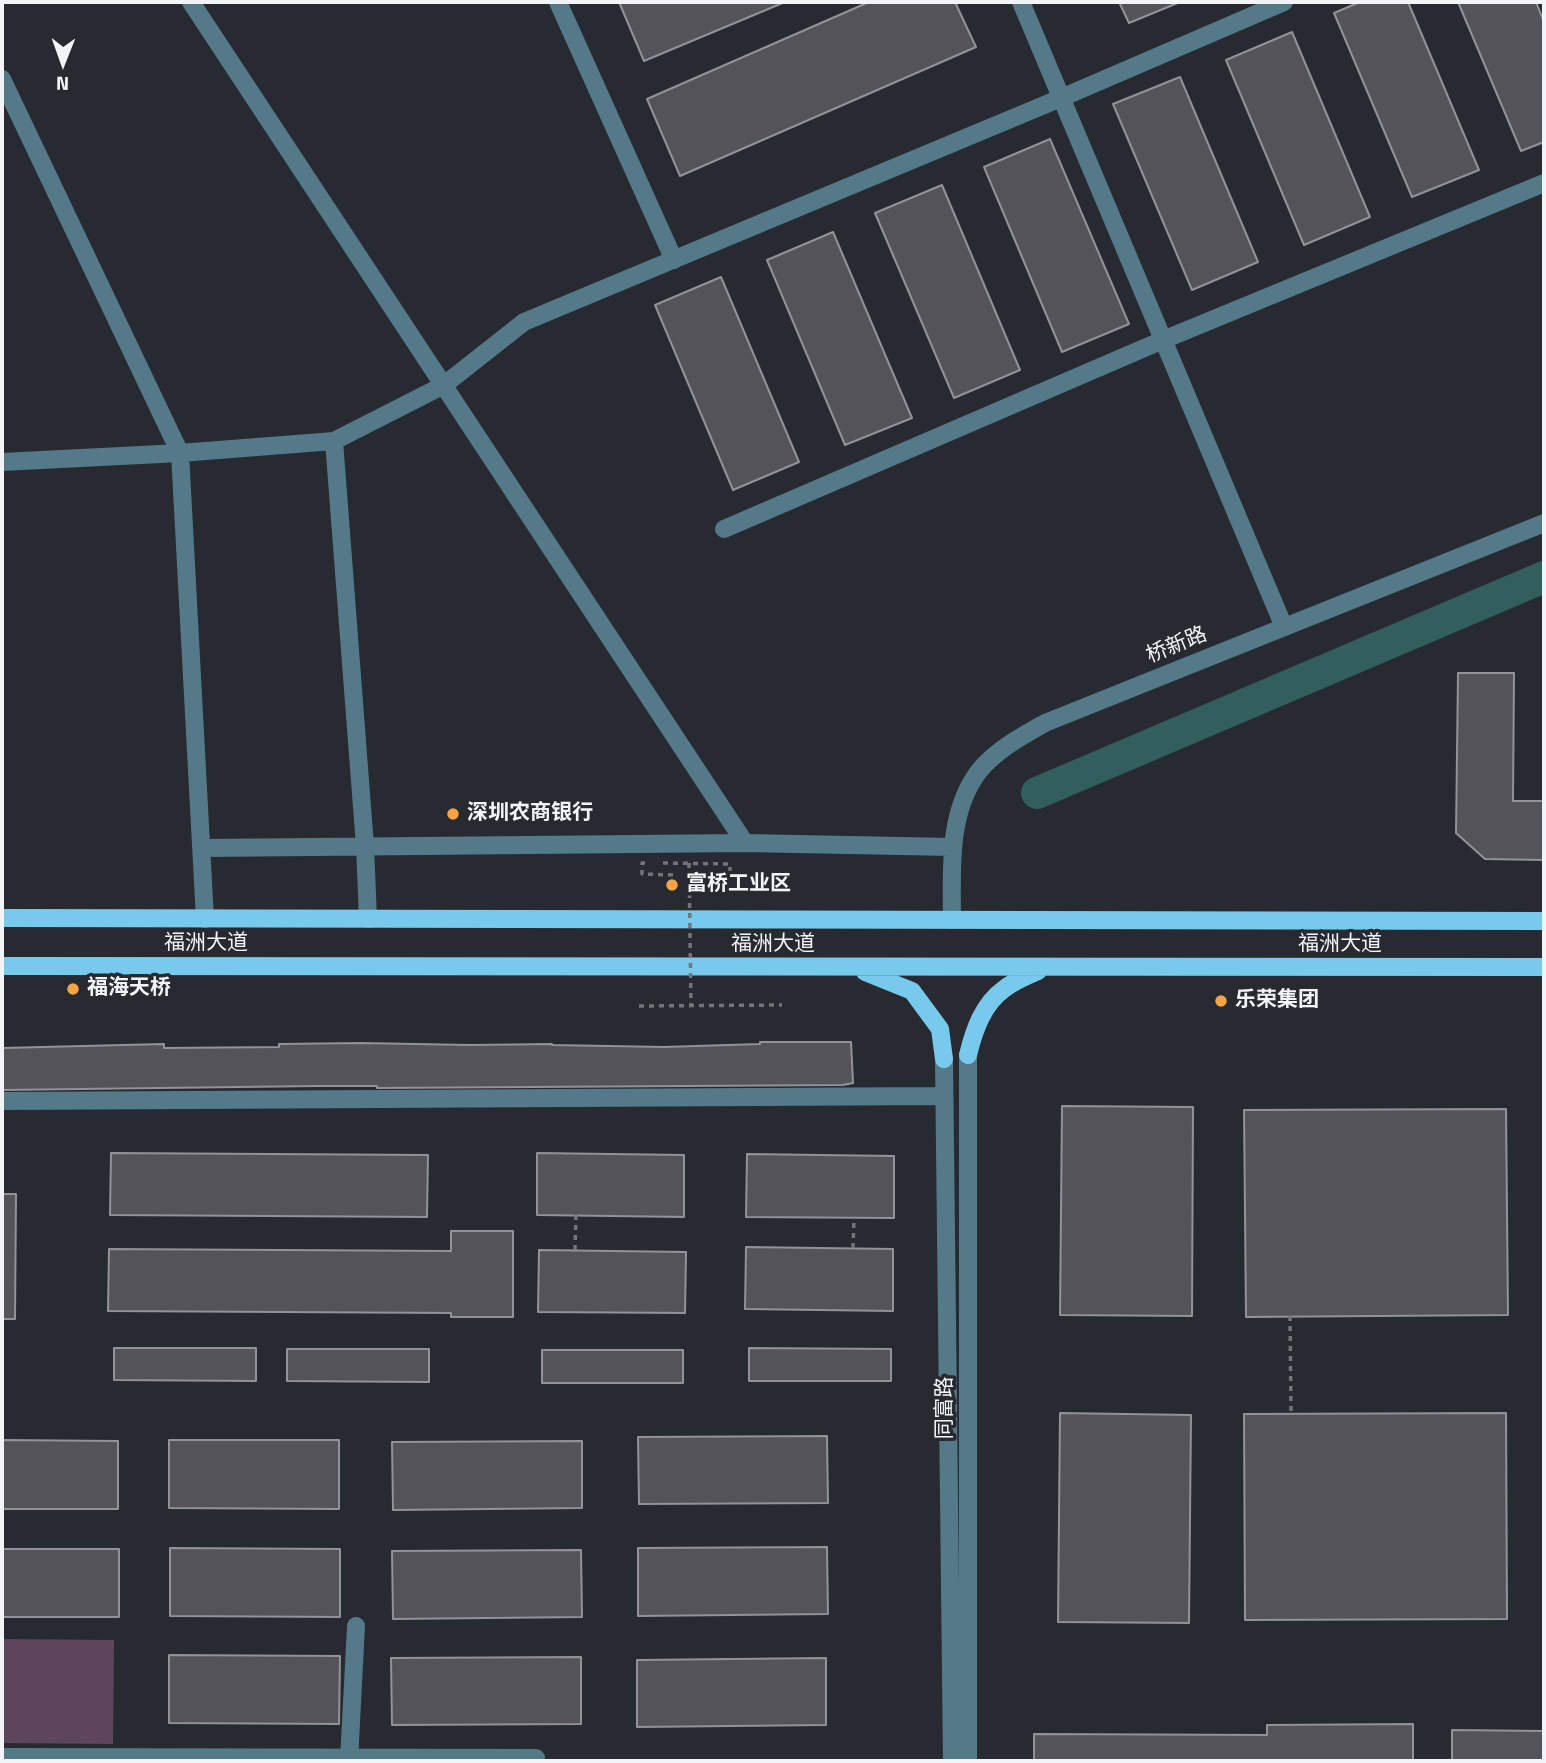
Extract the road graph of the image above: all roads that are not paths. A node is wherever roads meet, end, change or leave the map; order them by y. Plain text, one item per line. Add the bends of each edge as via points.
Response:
1 (191, 2) edge
2 (558, 2) edge
3 (1021, 2) edge
4 (1284, 2) edge
5 (2, 79) edge
6 (1061, 98) junction
7 (1544, 183) edge
8 (674, 260) junction
9 (1163, 340) junction
10 (444, 385) junction
11 (334, 441) junction
12 (180, 453) junction
13 (2, 462) edge
14 (1544, 523) edge
15 (724, 529) dead end
16 (1284, 627) junction
17 (745, 843) junction
18 (365, 846) junction
19 (952, 847) junction
20 (203, 848) junction
21 (2, 918) edge
22 (205, 919) junction
23 (368, 919) junction
24 (952, 920) junction
25 (1544, 921) edge
26 (2, 966) edge
27 (1544, 967) edge
28 (855, 968) junction
29 (1043, 968) junction
30 (968, 1055) joint
31 (944, 1059) joint
32 (944, 1096) junction
33 (2, 1101) edge
34 (356, 1626) dead end
35 (2, 1757) edge
36 (536, 1758) dead end
37 (349, 1759) edge
38 (952, 1761) edge
39 (968, 1761) edge

1 - 10 street
2 - 8 street
3 - 6 street
4 - 6 street
5 - 12 street
6 - 8 street
6 - 9 street
7 - 9 street
8 - 10 street via 524,321
9 - 15 street
9 - 16 street
10 - 11 street
10 - 17 street
11 - 12 street
11 - 18 street
12 - 13 street
12 - 20 street
14 - 16 street, 桥新路
16 - 19 street, 桥新路 via 1045,723 1011,742 979,771 963,800
17 - 18 street
17 - 19 street
18 - 20 street
18 - 23 street
19 - 24 street, 桥新路
20 - 22 street
21 - 22 main road, 福洲大道
22 - 23 main road, 福洲大道
23 - 24 main road, 福洲大道
24 - 25 main road, 福洲大道
26 - 28 main road, 福洲大道
27 - 29 main road, 福洲大道
28 - 29 main road, 福洲大道
28 - 31 main road via 912,991 940,1029
29 - 30 main road via 1003,989 989,1005 975,1026
30 - 39 street, 同富路
31 - 32 street, 同富路
32 - 33 street
32 - 38 street, 同富路
34 - 37 street
35 - 37 street
36 - 37 street

